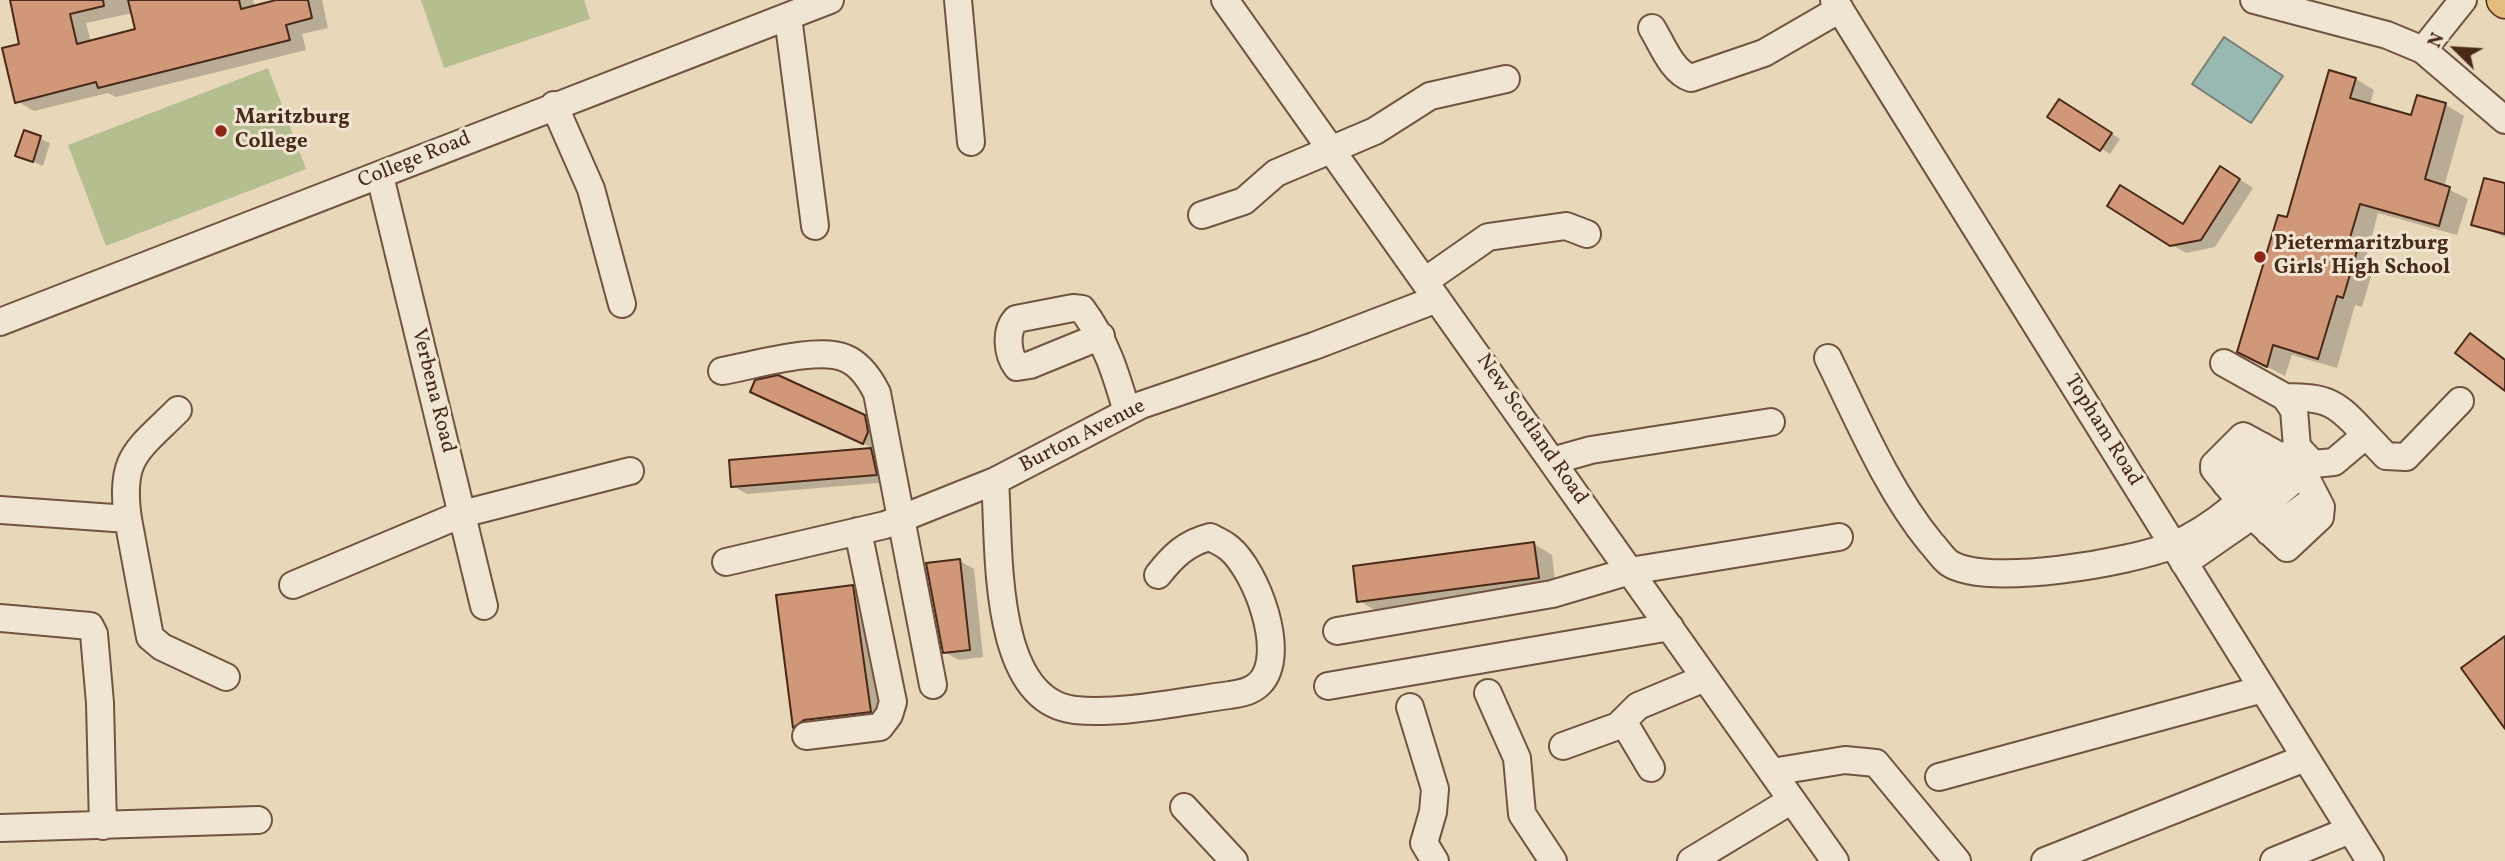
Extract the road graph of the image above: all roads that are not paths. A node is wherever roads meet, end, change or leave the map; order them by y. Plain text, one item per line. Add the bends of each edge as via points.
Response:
1 (830, 0) edge
2 (958, 0) edge
3 (1225, 0) edge
4 (2254, 0) edge
5 (2463, 0) edge
6 (1837, 5) edge
7 (788, 17) junction
8 (1652, 27) dead end
9 (2423, 50) junction
10 (1506, 79) dead end
11 (554, 105) junction
12 (2505, 120) edge
13 (971, 142) dead end
14 (1331, 149) junction
15 (380, 176) junction
16 (1202, 215) dead end
17 (815, 226) dead end
18 (1587, 234) dead end
19 (1431, 290) junction
20 (622, 304) dead end
21 (0, 322) edge
22 (1101, 337) dead end
23 (1828, 358) dead end
24 (2224, 363) dead end
25 (722, 371) dead end
26 (2285, 397) junction
27 (2460, 401) dead end
28 (178, 410) dead end
29 (1127, 412) junction
30 (1770, 422) dead end
31 (2366, 435) junction
32 (1552, 461) junction
33 (2299, 461) junction
34 (630, 471) dead end
35 (995, 481) junction
36 (2247, 508) junction
37 (0, 510) edge
38 (462, 514) junction
39 (901, 518) junction
40 (128, 519) junction
41 (858, 531) junction
42 (1839, 537) dead end
43 (2179, 554) junction
44 (726, 562) dead end
45 (1630, 571) junction
46 (1158, 575) dead end
47 (293, 585) dead end
48 (484, 606) dead end
49 (0, 618) edge
50 (1670, 627) junction
51 (1337, 631) dead end
52 (226, 677) dead end
53 (1706, 678) junction
54 (933, 685) dead end
55 (1328, 686) dead end
56 (2263, 690) junction
57 (1488, 693) dead end
58 (1410, 707) dead end
59 (1623, 721) junction
60 (806, 736) dead end
61 (1563, 746) dead end
62 (2305, 758) junction
63 (1651, 768) dead end
64 (1772, 772) junction
65 (1939, 777) dead end
66 (1792, 800) junction
67 (1184, 807) dead end
68 (258, 820) dead end
69 (103, 826) junction
70 (0, 828) edge
71 (2350, 830) junction
72 (1234, 861) edge
73 (1434, 861) edge
74 (1553, 861) edge
75 (1691, 861) edge
76 (1835, 861) edge
77 (1957, 861) edge
78 (2045, 861) edge
79 (2274, 861) edge
80 (2370, 861) edge

1 - 7 street, College Road
2 - 13 street
3 - 14 street, New Scotland Road
4 - 9 street via 2387,35
5 - 9 street
6 - 8 street via 1765,53 1691,78 1677,69
6 - 43 street, Topham Road
7 - 11 street, College Road
7 - 17 street
9 - 12 street
10 - 14 street via 1430,96 1376,131
11 - 15 street, College Road
11 - 20 street via 591,189
14 - 16 street via 1276,173 1244,201
14 - 19 street, New Scotland Road
15 - 21 street, College Road
15 - 38 street, Verbena Road
18 - 19 street, Burton Avenue via 1566,226 1488,237
19 - 29 street, Burton Avenue via 1314,346
19 - 32 street, New Scotland Road
22 - 29 street
23 - 43 street via 1892,486 1948,563 1971,570 2029,573
24 - 26 street
25 - 39 street via 825,354 853,363 877,393
26 - 31 street via 2326,399 2348,414
26 - 33 street via 2294,410
27 - 31 street via 2406,457 2386,456
28 - 40 street via 147,441 125,473
29 - 35 street, Burton Avenue
30 - 32 street via 1591,450
31 - 33 street via 2334,462
32 - 45 street, New Scotland Road
33 - 36 street
33 - 36 street via 2262,446
33 - 36 street via 2316,498
34 - 38 street
35 - 39 street, Burton Avenue
35 - 46 street via 1004,603 1013,654 1025,678 1045,701 1074,710 1110,710 1230,695 1249,691 1262,681 1272,642 1267,618 1252,581 1230,549 1210,537 1192,541
36 - 43 street
37 - 40 street
38 - 47 street
38 - 48 street, Verbena Road
39 - 41 street, Burton Avenue
39 - 54 street
40 - 52 street via 150,637
41 - 44 street, Burton Avenue
41 - 60 street via 893,702 880,727
42 - 45 street
43 - 56 street, Topham Road
45 - 50 street, New Scotland Road
45 - 51 street via 1552,594
49 - 69 street via 74,623 90,626 94,634
50 - 53 street, New Scotland Road
50 - 55 street
53 - 59 street via 1638,705
53 - 64 street, New Scotland Road
56 - 62 street, Topham Road
56 - 65 street
57 - 74 street via 1517,758 1522,814
58 - 73 street via 1435,789 1424,843
59 - 61 street
59 - 63 street
62 - 71 street, Topham Road
62 - 78 street
64 - 66 street, New Scotland Road
64 - 77 street via 1845,760 1876,763
66 - 75 street
66 - 76 street, New Scotland Road
67 - 72 street
68 - 69 street
69 - 70 street
71 - 79 street
71 - 80 street, Topham Road

